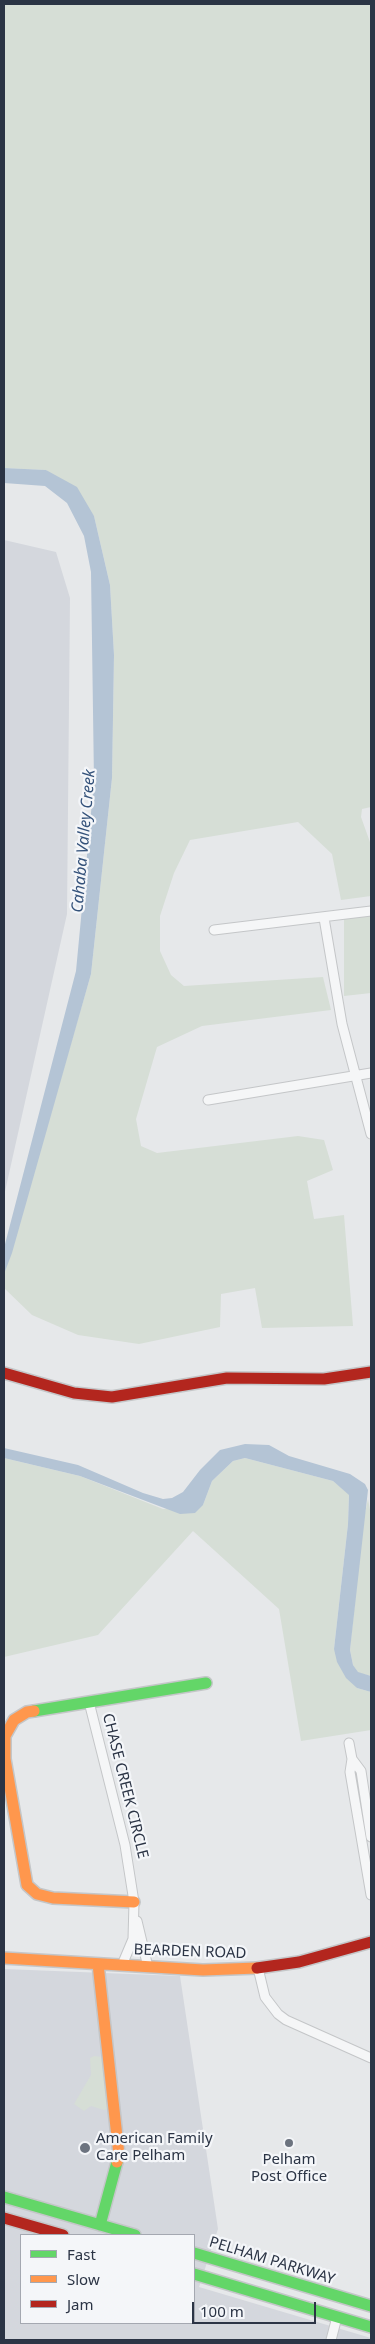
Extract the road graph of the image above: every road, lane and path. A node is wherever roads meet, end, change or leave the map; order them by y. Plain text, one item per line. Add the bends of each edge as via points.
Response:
1 (371, 911) edge
2 (324, 918) junction
3 (214, 930) dead end
4 (371, 1073) edge
5 (356, 1075) junction
6 (208, 1100) dead end
7 (371, 1134) edge
8 (371, 1372) edge
9 (4, 1373) edge
10 (206, 1683) dead end
11 (89, 1702) junction
12 (7, 1722) edge
13 (349, 1743) dead end
14 (352, 1759) junction
15 (371, 1837) edge
16 (371, 1895) edge
17 (134, 1902) junction
18 (135, 1914) junction
19 (371, 1942) edge
20 (4, 1958) edge
21 (98, 1964) junction
22 (122, 1965) junction
23 (148, 1967) junction
24 (258, 1968) junction
25 (371, 2058) edge
26 (4, 2197) edge
27 (4, 2218) edge
28 (100, 2225) junction
29 (60, 2234) edge
30 (132, 2234) edge
31 (195, 2252) edge
32 (222, 2261) junction
33 (195, 2274) edge
34 (216, 2280) junction
35 (342, 2298) junction
36 (371, 2306) edge
37 (337, 2317) junction
38 (371, 2327) edge
39 (330, 2340) edge

1 - 2 street
2 - 3 street
2 - 5 street via 342,1024
4 - 5 street
5 - 6 street
5 - 7 street
8 - 9 street via 324,1379 227,1378 112,1397 74,1393
10 - 11 street
11 - 12 street, CHASE CREEK CIRCLE via 27,1712
11 - 17 street, CHASE CREEK CIRCLE via 127,1854
12 - 17 street, CHASE CREEK CIRCLE via 5,1759 27,1886 37,1894 53,1898
13 - 14 street
14 - 15 street via 361,1771
14 - 16 street via 350,1772
17 - 18 street, CHASE CREEK CIRCLE
18 - 22 street, CHASE CREEK CIRCLE via 133,1939
18 - 23 street, CHASE CREEK CIRCLE
19 - 24 street, BEARDEN ROAD via 299,1962
20 - 21 street, BEARDEN ROAD
21 - 22 street, BEARDEN ROAD
21 - 28 street via 119,2155
22 - 23 street, BEARDEN ROAD
23 - 24 street, BEARDEN ROAD
24 - 25 street via 265,1996 278,2014
26 - 28 street
27 - 29 street
28 - 30 street
31 - 32 street, PELHAM PARKWAY
32 - 34 street
32 - 35 street, PELHAM PARKWAY
33 - 34 street
34 - 37 street
35 - 36 street, PELHAM PARKWAY
35 - 37 street
37 - 38 street
37 - 39 street

